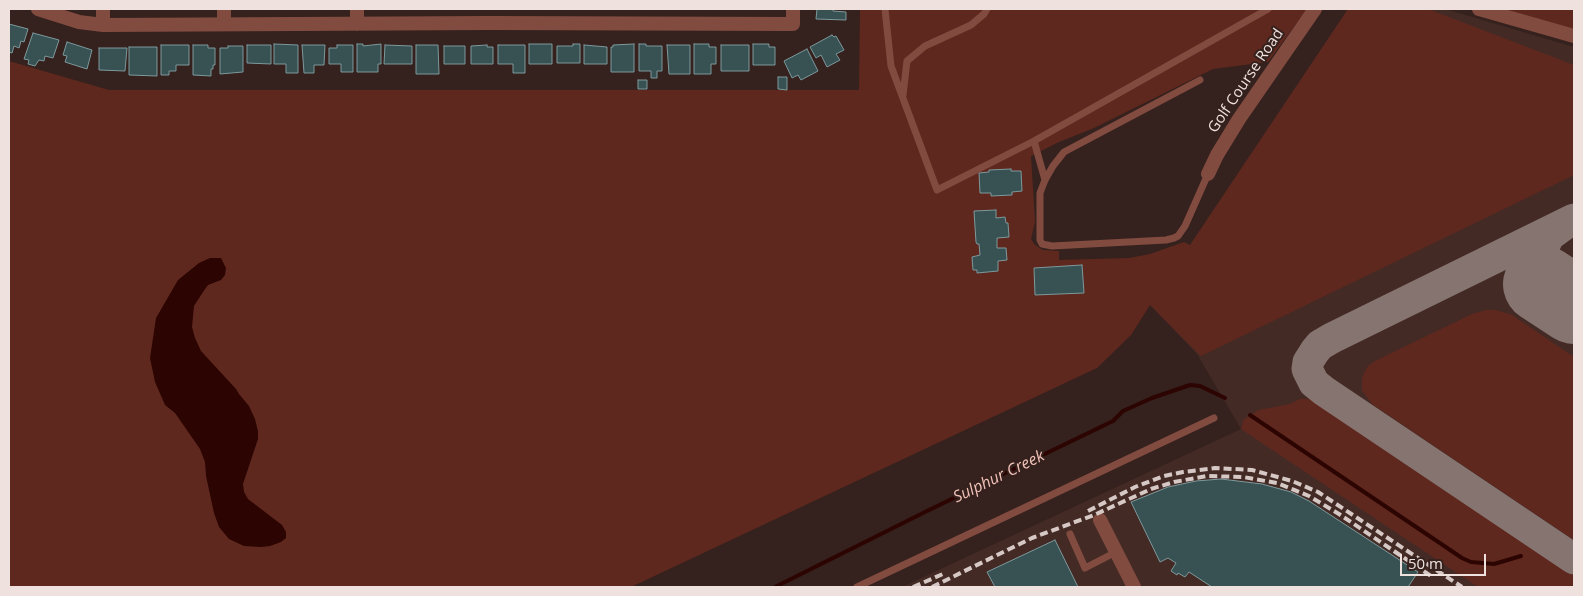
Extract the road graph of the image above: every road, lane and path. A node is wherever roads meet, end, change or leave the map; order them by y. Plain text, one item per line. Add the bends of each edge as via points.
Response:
1 (38, 9) edge
2 (103, 9) edge
3 (224, 9) edge
4 (356, 9) edge
5 (793, 9) edge
6 (885, 9) edge
7 (988, 9) edge
8 (1268, 9) edge
9 (1315, 9) edge
10 (1480, 9) edge
11 (488, 16) edge
12 (224, 24) junction
13 (357, 24) junction
14 (103, 25) junction
15 (1574, 36) edge
16 (1200, 80) dead end
17 (903, 95) junction
18 (1034, 141) junction
19 (1208, 174) joint
20 (1045, 180) junction
21 (1214, 418) dead end
22 (1100, 520) dead end
23 (1070, 534) dead end
24 (1116, 552) junction
25 (857, 587) edge
26 (1134, 587) edge

1 - 14 street via 80,22
2 - 14 street
3 - 12 street
4 - 13 street
5 - 11 street via 794,24
6 - 17 lane via 891,66
7 - 17 lane via 972,25 925,46 907,61
8 - 18 lane
9 - 19 street, Golf Course Road via 1239,119
10 - 15 street
11 - 13 street
12 - 13 street
12 - 14 street
16 - 20 lane via 1071,147 1059,157
17 - 18 lane via 937,190
18 - 20 lane
19 - 20 lane via 1185,226 1174,238 1052,246 1042,244 1040,236 1040,193
21 - 25 lane
22 - 24 street
23 - 24 lane via 1085,568
24 - 26 street

